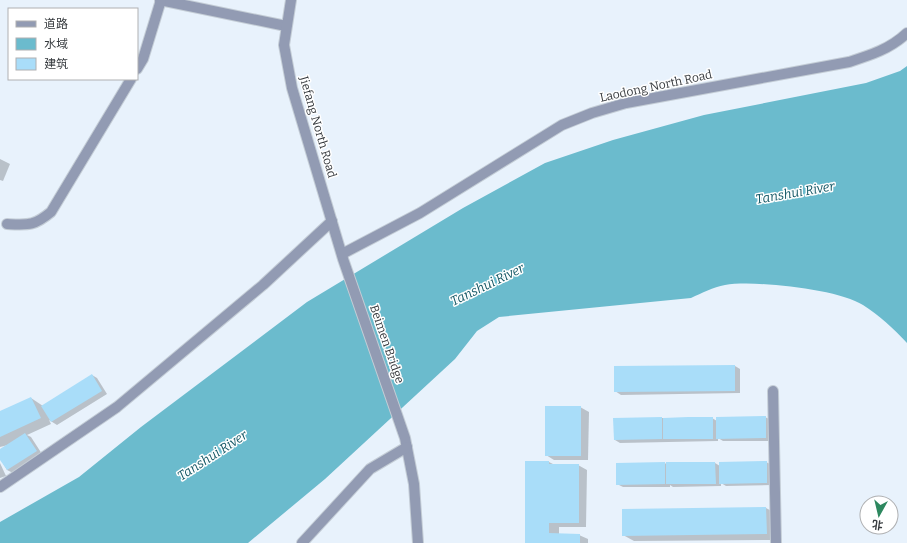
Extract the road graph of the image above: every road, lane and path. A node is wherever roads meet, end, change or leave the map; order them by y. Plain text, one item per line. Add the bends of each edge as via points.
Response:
1 (160, 0) edge
2 (291, 0) edge
3 (286, 26) junction
4 (907, 33) edge
5 (138, 66) edge
6 (130, 80) edge
7 (332, 221) junction
8 (7, 224) dead end
9 (343, 257) junction
10 (773, 391) dead end
11 (406, 442) junction
12 (0, 486) edge
13 (302, 543) edge
14 (418, 543) edge
15 (776, 543) edge

1 - 3 street
1 - 5 street
2 - 3 street, Jiefang North Road
3 - 7 street, Jiefang North Road via 284,45 292,88
4 - 9 street, Laodong North Road via 876,53 849,62 626,103 592,113 562,125 420,213
6 - 8 street via 51,212 39,223
7 - 9 street, Jiefang North Road
7 - 12 street via 263,285 117,407
9 - 11 street, Beimen Bridge
10 - 15 street
11 - 13 street via 370,469
11 - 14 street, Beimen Bridge via 414,484

